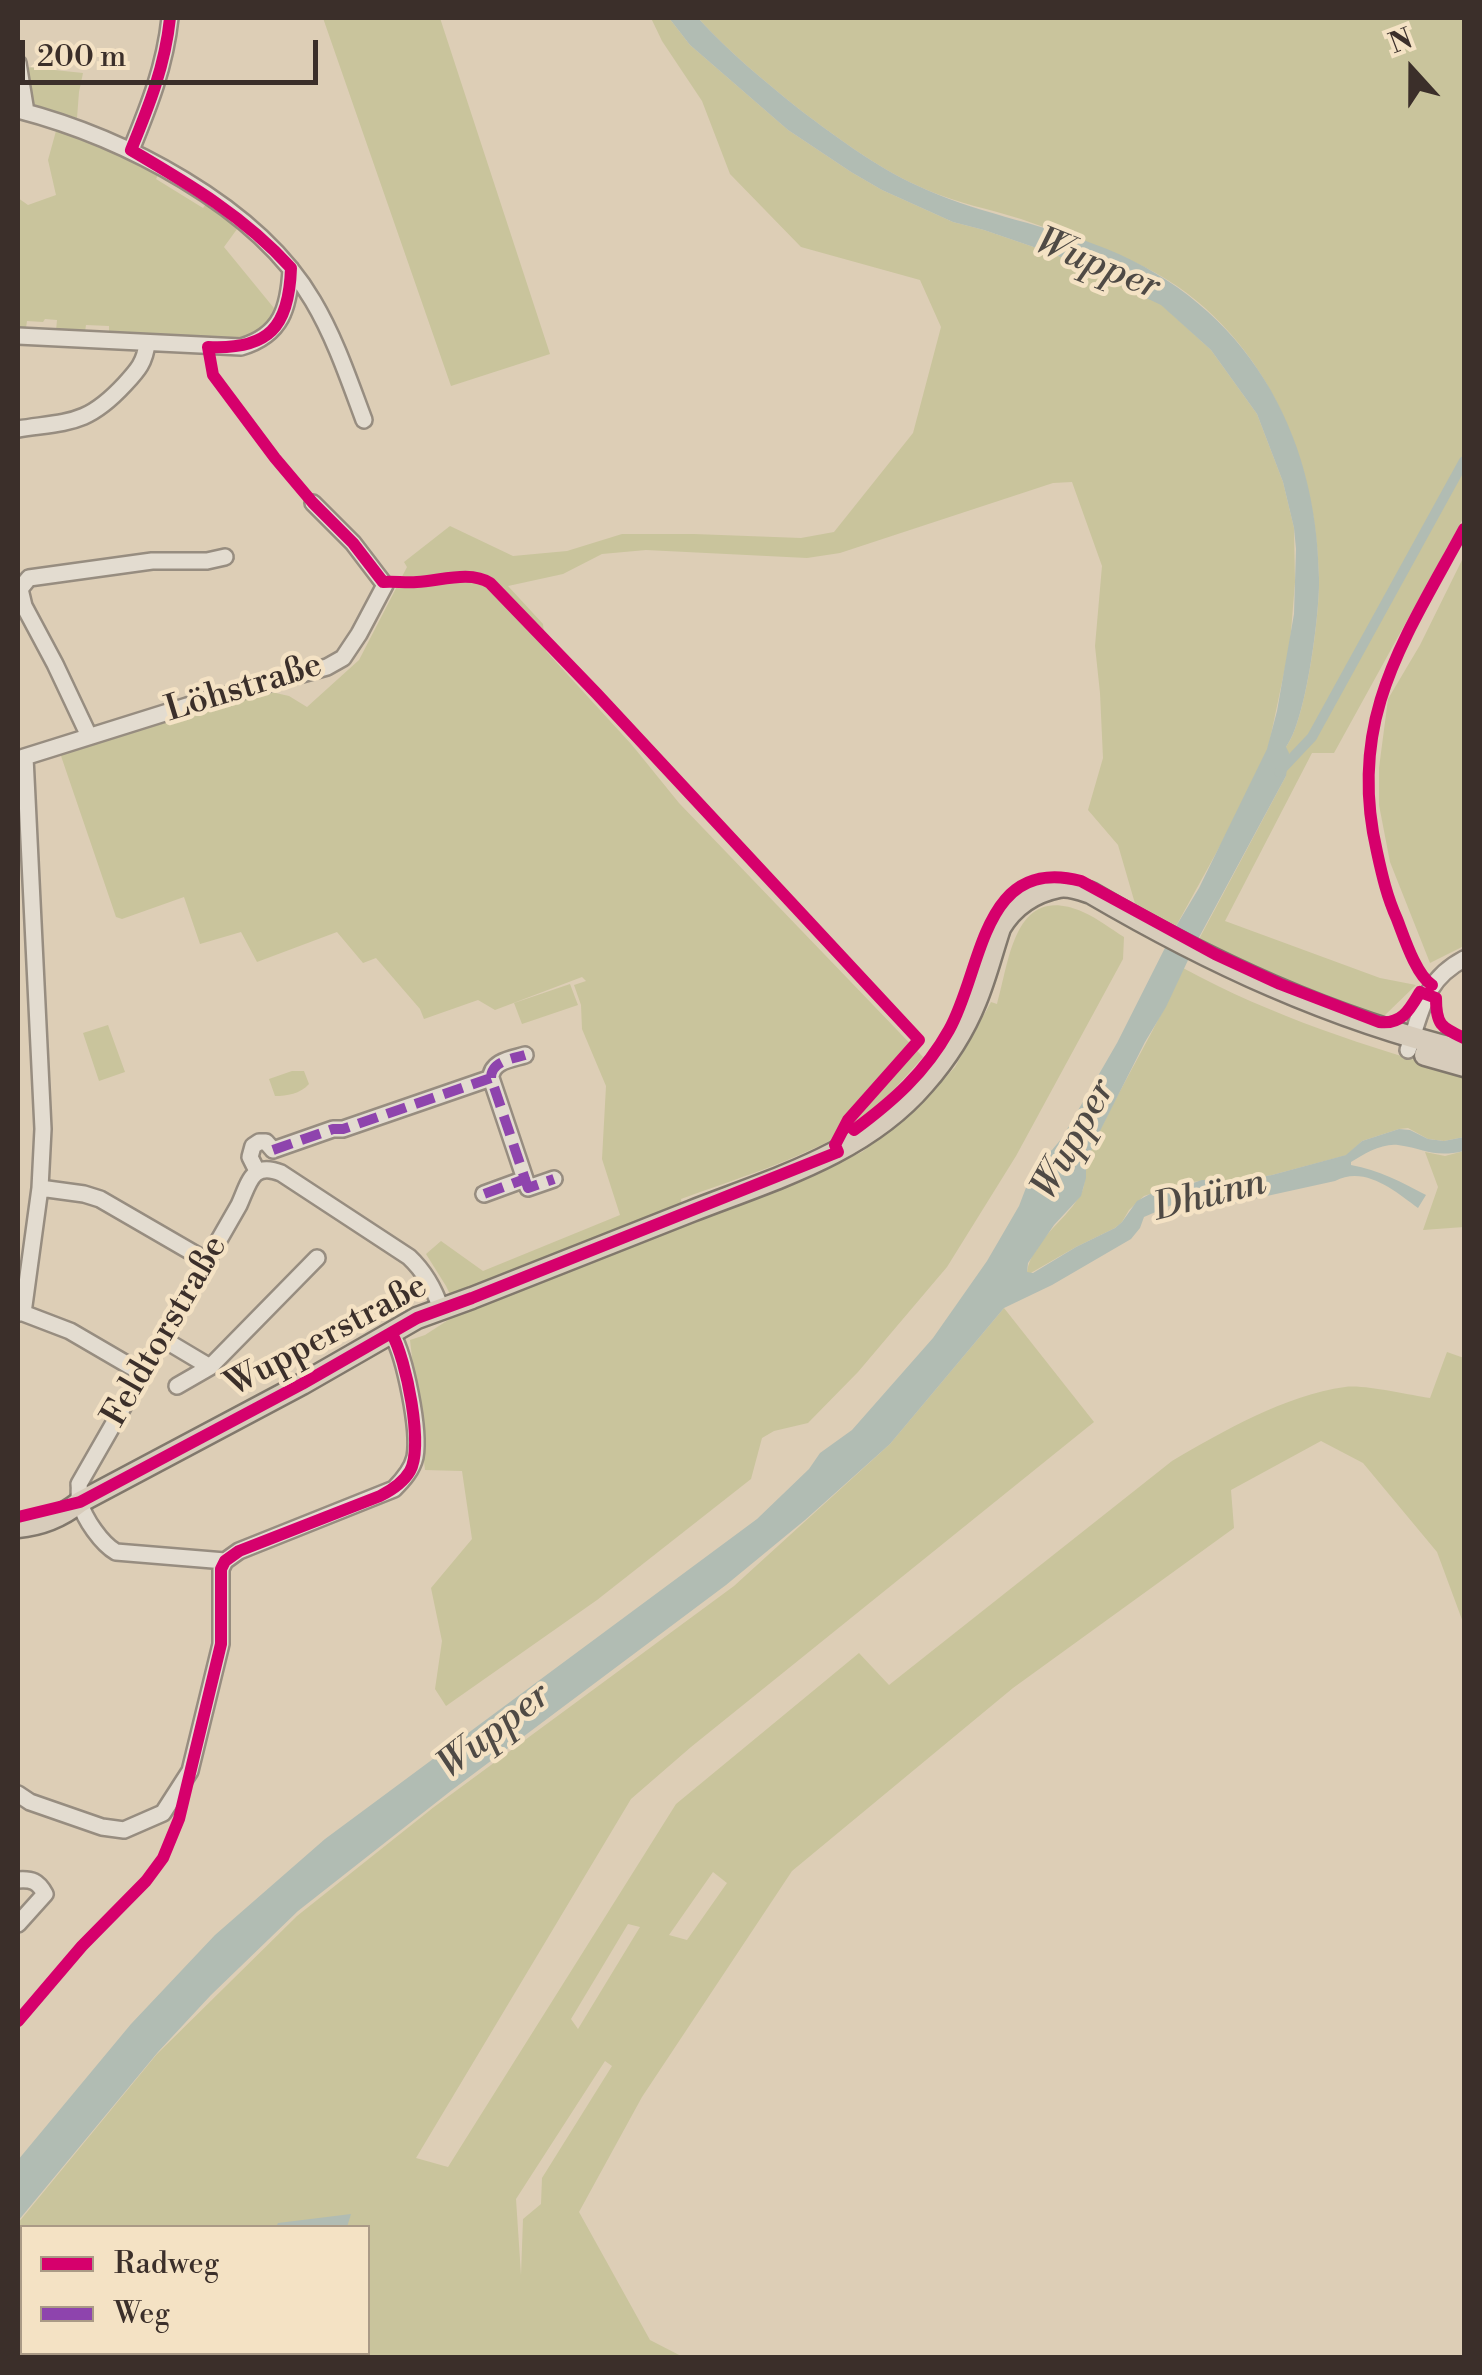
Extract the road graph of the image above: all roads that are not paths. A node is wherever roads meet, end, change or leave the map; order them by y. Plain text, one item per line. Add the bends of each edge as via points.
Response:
1 (170, 18) edge
2 (18, 62) edge
3 (22, 111) edge
4 (130, 150) junction
5 (291, 268) junction
6 (313, 299) junction
7 (287, 306) junction
8 (18, 336) edge
9 (147, 343) junction
10 (364, 420) dead end
11 (18, 429) edge
12 (313, 503) dead end
13 (225, 557) dead end
14 (21, 605) edge
15 (88, 736) junction
16 (21, 758) edge
17 (1464, 959) edge
18 (1410, 1044) junction
19 (1464, 1051) edge
20 (525, 1054) dead end
21 (1464, 1066) edge
22 (491, 1078) junction
23 (273, 1150) junction
24 (265, 1169) junction
25 (554, 1178) dead end
26 (525, 1180) junction
27 (40, 1188) junction
28 (484, 1194) dead end
29 (317, 1258) dead end
30 (207, 1260) junction
31 (441, 1309) junction
32 (20, 1313) edge
33 (392, 1334) junction
34 (162, 1338) junction
35 (210, 1367) junction
36 (142, 1373) junction
37 (178, 1386) dead end
38 (80, 1502) junction
39 (18, 1517) edge
40 (18, 1527) edge
41 (225, 1562) junction
42 (18, 1794) edge
43 (18, 1880) edge
44 (18, 1924) edge

1 - 4 street via 160,76
2 - 3 street
3 - 4 street
4 - 5 street via 227,209
5 - 6 street
5 - 7 street
6 - 7 street
6 - 10 street
7 - 9 street via 273,329 240,347
8 - 9 street
9 - 11 street via 143,364 93,414
12 - 15 street, Löhstraße via 385,584 343,658
13 - 14 street via 29,578 20,588
14 - 15 street
15 - 16 street, Löhstraße
16 - 27 street via 43,1129
17 - 18 street via 1436,979
18 - 19 main road
18 - 21 main road
18 - 31 main road, Wupperstraße via 1209,965 1109,910 1048,892 1022,902 1006,918 948,1053 885,1122 838,1152
20 - 22 street via 495,1065
22 - 23 street
22 - 26 street
23 - 24 street
23 - 24 street, Feldtorstraße via 266,1142 253,1146 250,1157
24 - 30 street, Feldtorstraße
24 - 31 street via 409,1257 432,1284
25 - 26 street via 528,1188
26 - 28 street
27 - 30 street via 100,1199
27 - 32 street
29 - 35 street
30 - 34 street, Feldtorstraße
31 - 33 main road, Wupperstraße
32 - 36 street via 70,1331
33 - 38 main road, Wupperstraße
33 - 41 street via 415,1428 410,1470 380,1496 239,1550
34 - 35 street
34 - 36 street, Feldtorstraße
35 - 37 street
36 - 38 street, Feldtorstraße via 80,1484
38 - 39 main road, Wupperstraße
38 - 40 main road, Wupperstraße via 48,1521
38 - 41 street via 116,1552
41 - 42 street via 221,1644 198,1743 190,1771 162,1813 124,1830
43 - 44 street via 39,1883 45,1894

